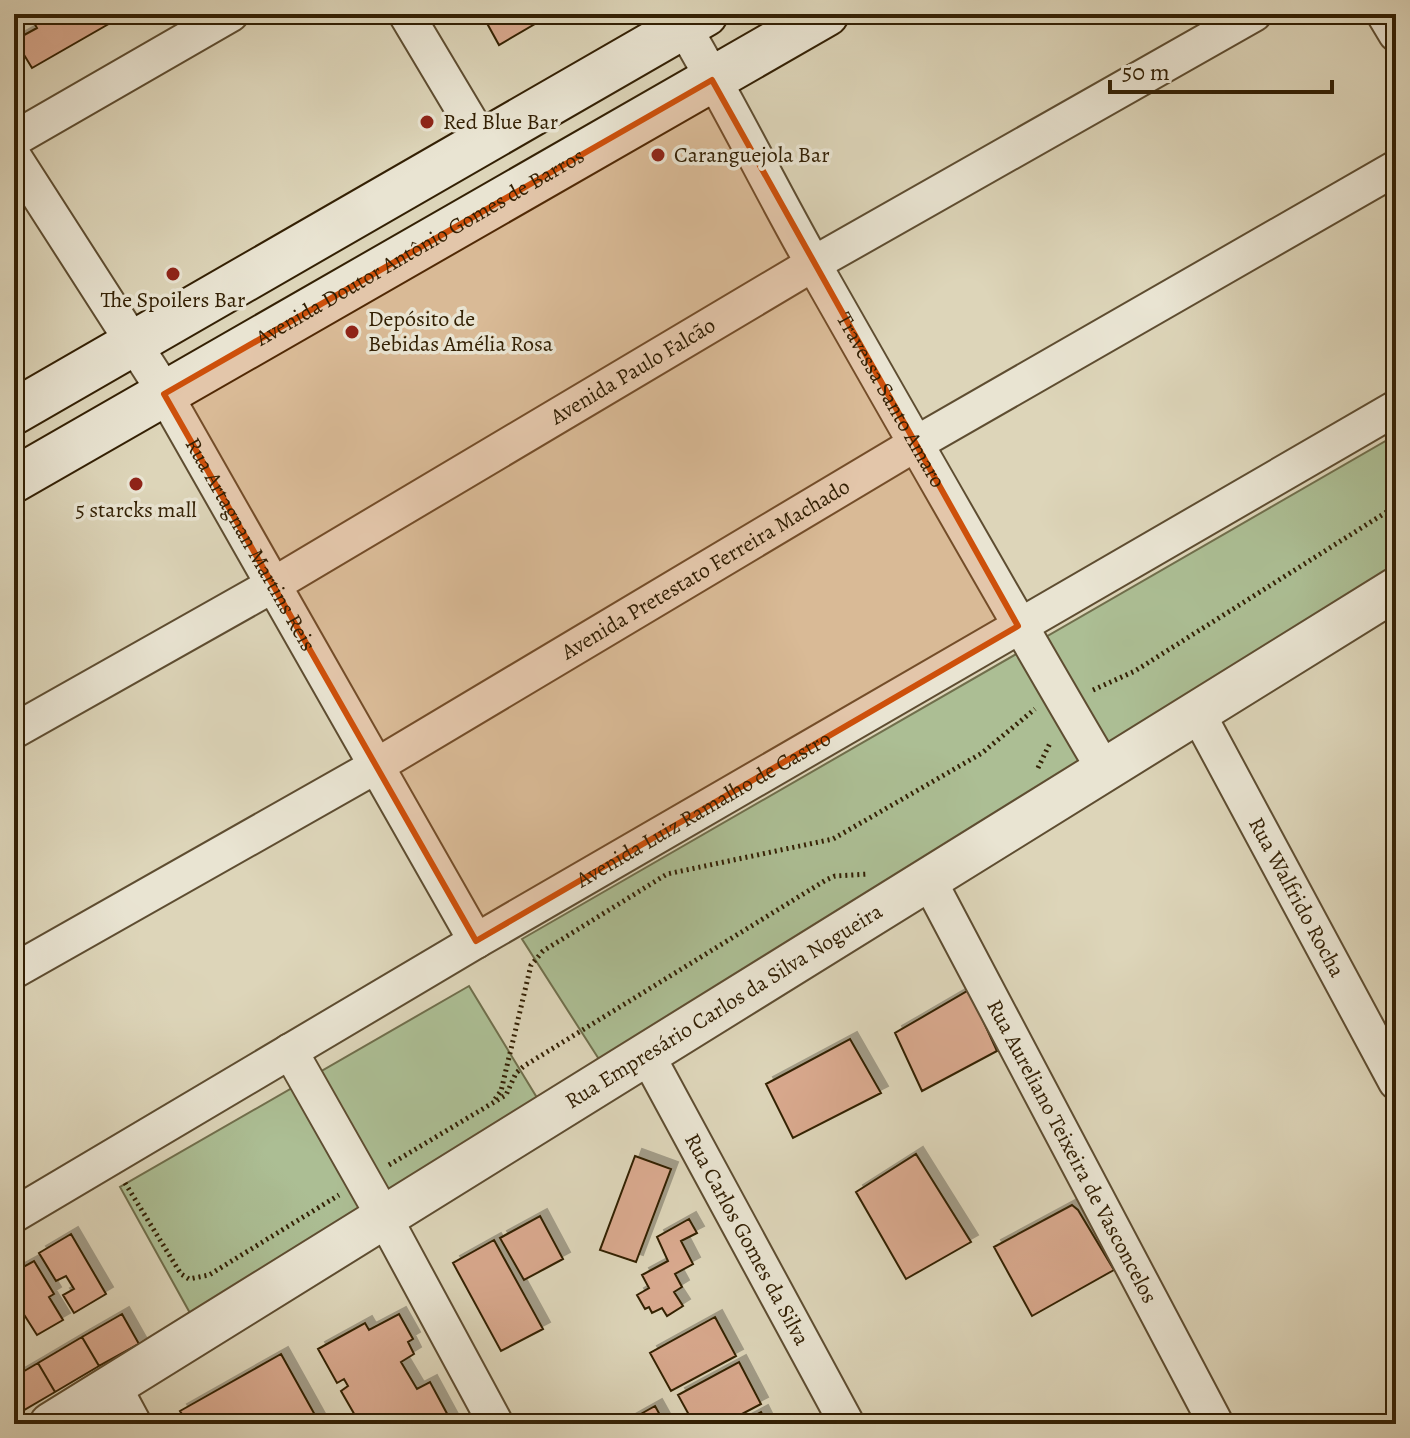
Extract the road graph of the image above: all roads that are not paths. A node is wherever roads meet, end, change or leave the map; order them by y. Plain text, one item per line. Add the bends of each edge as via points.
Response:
1 (231, 14) edge
2 (406, 14) edge
3 (826, 14) edge
4 (1254, 14) edge
5 (1384, 14) edge
6 (688, 18) edge
7 (1396, 34) edge
8 (712, 80) junction
9 (14, 139) edge
10 (483, 143) junction
11 (14, 157) edge
12 (1396, 168) edge
13 (813, 264) junction
14 (135, 343) junction
15 (164, 394) junction
16 (1396, 408) edge
17 (14, 412) edge
18 (917, 443) junction
19 (14, 480) edge
20 (273, 585) junction
21 (1396, 589) edge
22 (1018, 626) junction
23 (1198, 714) junction
24 (14, 731) edge
25 (376, 766) junction
26 (1105, 771) junction
27 (928, 879) junction
28 (476, 941) junction
29 (14, 971) edge
30 (290, 1051) junction
31 (646, 1053) junction
32 (1396, 1082) edge
33 (373, 1198) junction
34 (14, 1215) edge
35 (113, 1385) junction
36 (51, 1424) edge
37 (134, 1424) edge
38 (496, 1424) edge
39 (847, 1424) edge
40 (1216, 1424) edge

1 - 9 street
2 - 10 street
3 - 8 main road, Avenida Doutor Antônio Gomes de Barros
4 - 13 street, Avenida Paulo Falcão
5 - 7 street
6 - 8 street, Travessa Santo Amaro
6 - 10 main road
8 - 13 street, Travessa Santo Amaro
8 - 15 main road, Avenida Doutor Antônio Gomes de Barros
10 - 14 main road
11 - 14 street, Rua Artagnan Martins Reis
12 - 18 street, Avenida Pretestato Ferreira Machado
13 - 18 street, Travessa Santo Amaro
13 - 20 street, Avenida Paulo Falcão
14 - 15 street, Rua Artagnan Martins Reis
14 - 17 main road
15 - 19 main road, Avenida Doutor Antônio Gomes de Barros
15 - 20 street, Rua Artagnan Martins Reis
16 - 22 street, Avenida Luiz Ramalho de Castro
18 - 22 street, Travessa Santo Amaro
18 - 25 street, Avenida Pretestato Ferreira Machado
20 - 24 street, Avenida Paulo Falcão
20 - 25 street, Rua Artagnan Martins Reis
21 - 23 street, Rua Empresário Carlos da Silva Nogueira
22 - 26 street, Travessa Santo Amaro
22 - 28 street, Avenida Luiz Ramalho de Castro
23 - 26 street, Rua Empresário Carlos da Silva Nogueira
23 - 32 street, Rua Walfrido Rocha
25 - 28 street, Rua Artagnan Martins Reis
25 - 29 street, Avenida Pretestato Ferreira Machado
26 - 27 street, Rua Empresário Carlos da Silva Nogueira
27 - 31 street, Rua Empresário Carlos da Silva Nogueira
27 - 40 street, Rua Aureliano Teixeira de Vasconcelos
28 - 30 street, Avenida Luiz Ramalho de Castro
30 - 33 street
30 - 34 street, Avenida Luiz Ramalho de Castro
31 - 33 street, Rua Empresário Carlos da Silva Nogueira
31 - 39 street, Rua Carlos Gomes da Silva
33 - 35 street, Rua Empresário Carlos da Silva Nogueira
33 - 38 street
35 - 36 street, Rua Empresário Carlos da Silva Nogueira
35 - 37 street

